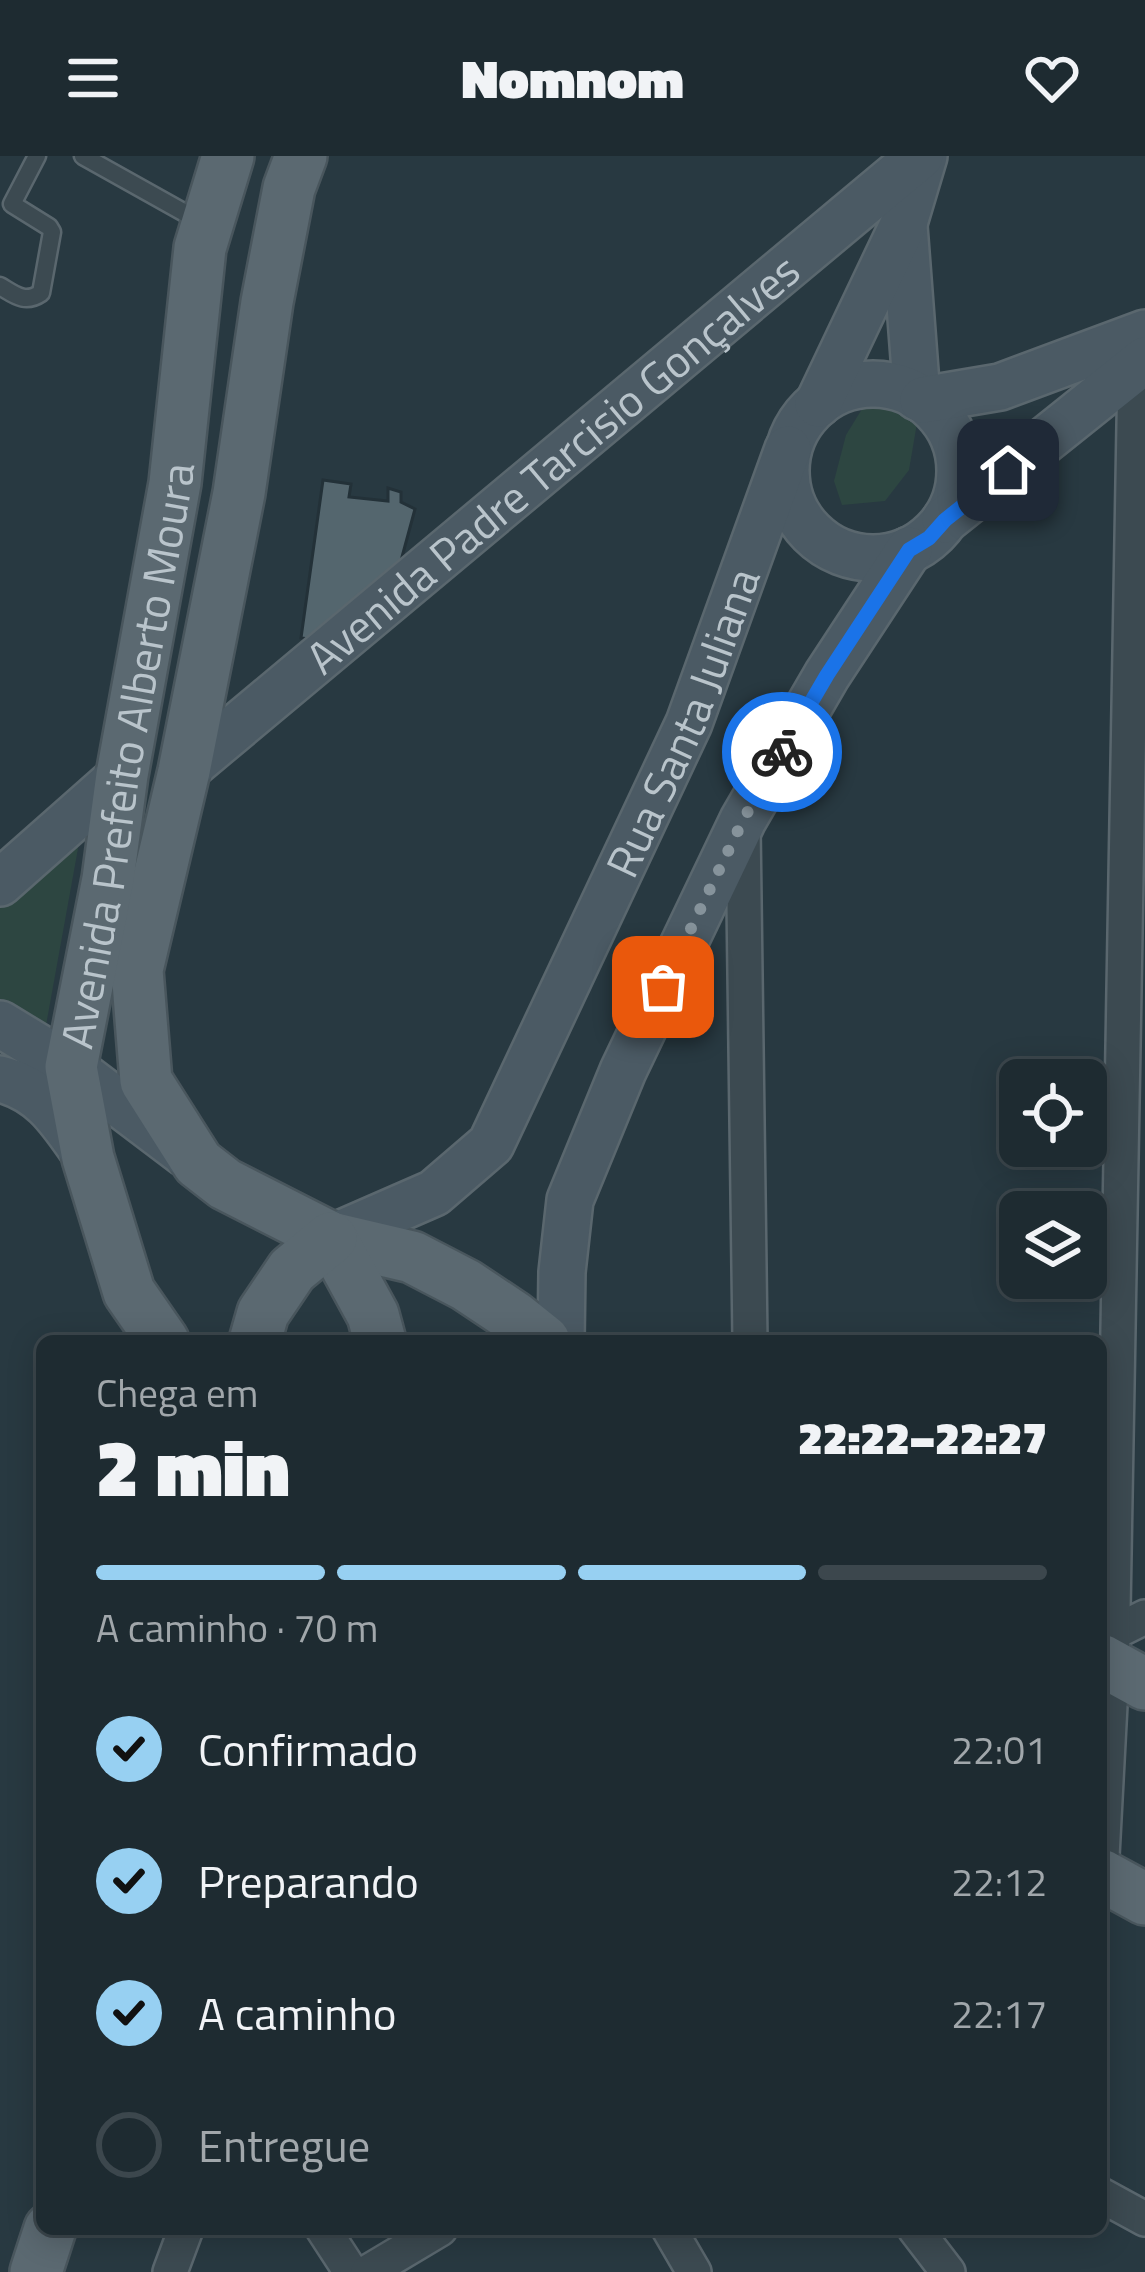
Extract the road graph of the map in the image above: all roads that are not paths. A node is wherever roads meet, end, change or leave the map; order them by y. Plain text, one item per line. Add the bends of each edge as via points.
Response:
1 (37, 156) edge
2 (83, 156) edge
3 (228, 156) edge
4 (301, 156) edge
5 (922, 156) edge
6 (904, 223) junction
7 (207, 226) junction
8 (0, 286) edge
9 (1142, 345) edge
10 (920, 399) junction
11 (818, 404) junction
12 (788, 449) junction
13 (945, 520) junction
14 (909, 550) junction
15 (184, 772) junction
16 (122, 775) junction
17 (743, 820) junction
18 (0, 883) edge
19 (0, 1024) edge
20 (71, 1067) junction
21 (0, 1079) edge
22 (88, 1158) junction
23 (198, 1163) junction
24 (331, 1238) junction
25 (159, 1335) edge
26 (257, 1335) edge
27 (378, 1335) edge
28 (536, 1335) edge
29 (561, 1335) edge
30 (750, 1335) edge
31 (1145, 1617) edge
32 (1118, 1661) edge
33 (1107, 1799) edge
34 (1107, 1878) edge
35 (1145, 1899) edge
36 (1107, 2198) edge
37 (1145, 2219) edge
38 (48, 2235) edge
39 (184, 2235) edge
40 (327, 2235) edge
41 (430, 2235) edge
42 (672, 2235) edge
43 (920, 2235) edge
44 (36, 2272) edge
45 (170, 2272) edge
46 (351, 2272) edge
47 (368, 2272) edge
48 (694, 2272) edge
49 (948, 2272) edge

1 - 8 lane via 12,204 52,232 41,292 23,299
2 - 7 lane
3 - 7 main road, Avenida Prefeito Alberto Moura
4 - 15 main road, Avenida Prefeito Alberto Moura via 267,302
5 - 6 main road
5 - 15 main road, Avenida Padre Tarcisio Gonçalves
6 - 10 main road
6 - 11 main road
7 - 16 main road, Avenida Prefeito Alberto Moura via 175,483
9 - 10 main road via 1000,387
9 - 13 main road
9 - 32 street
10 - 11 main road via 870,384
10 - 13 main road via 955,443 957,496
11 - 12 main road
12 - 14 main road via 791,504 827,546 854,556
12 - 24 main road, Rua Santa Juliana via 689,724 491,1144 434,1193
13 - 14 main road
14 - 17 main road, Rua Santa Juliana
15 - 23 main road, Avenida Prefeito Alberto Moura via 137,970 146,1081
16 - 18 main road
16 - 20 main road, Avenida Prefeito Alberto Moura
17 - 29 main road, Rua Santa Juliana via 570,1200
17 - 30 street
19 - 20 main road
20 - 22 main road, Avenida Prefeito Alberto Moura
20 - 23 main road
21 - 22 main road via 52,1107
22 - 25 main road, Avenida Prefeito Alberto Moura via 129,1292
23 - 24 main road, Avenida Prefeito Alberto Moura
24 - 26 main road via 292,1270
24 - 27 main road
24 - 28 main road, Avenida Prefeito Alberto Moura via 412,1257
31 - 32 street
32 - 33 street
34 - 35 main road
36 - 37 street
38 - 44 main road
39 - 45 street
40 - 46 street
41 - 47 street
42 - 48 street
43 - 49 street

